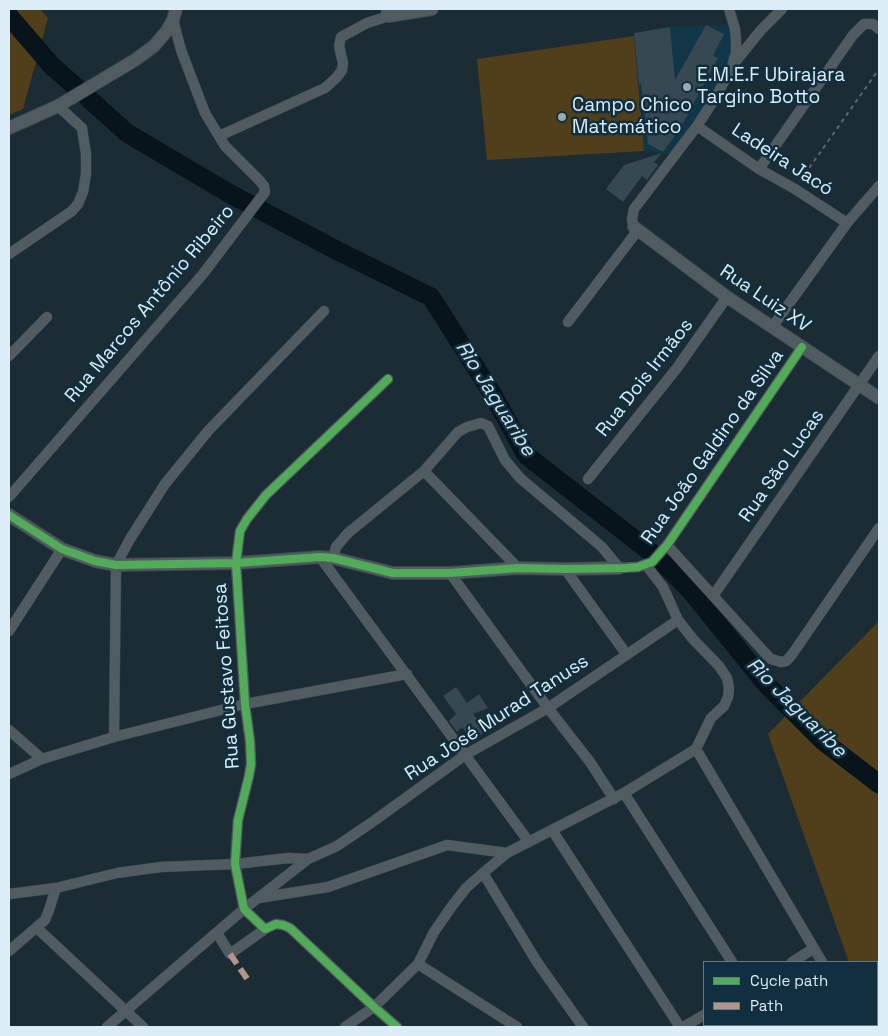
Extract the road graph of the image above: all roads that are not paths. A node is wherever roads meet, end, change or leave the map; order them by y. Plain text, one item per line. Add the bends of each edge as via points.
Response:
1 (432, 9) edge
2 (729, 9) edge
3 (782, 9) edge
4 (388, 12) edge
5 (175, 15) edge
6 (876, 27) edge
7 (732, 66) junction
8 (58, 106) junction
9 (697, 126) junction
10 (9, 128) edge
11 (219, 136) junction
12 (759, 169) junction
13 (879, 186) edge
14 (847, 223) junction
15 (636, 228) junction
16 (9, 254) edge
17 (727, 297) junction
18 (324, 311) dead end
19 (47, 316) dead end
20 (568, 322) dead end
21 (773, 326) junction
22 (802, 347) junction
23 (9, 356) edge
24 (879, 356) edge
25 (388, 379) dead end
26 (860, 384) junction
27 (879, 398) edge
28 (424, 471) junction
29 (588, 479) dead end
30 (9, 497) edge
31 (9, 515) edge
32 (879, 528) edge
33 (665, 548) junction
34 (62, 549) junction
35 (327, 558) junction
36 (236, 563) junction
37 (649, 564) junction
38 (116, 565) junction
39 (518, 568) junction
40 (619, 568) junction
41 (565, 569) junction
42 (450, 573) junction
43 (713, 596) junction
44 (678, 620) junction
45 (9, 631) edge
46 (627, 655) junction
47 (407, 674) junction
48 (244, 704) junction
49 (548, 708) junction
50 (9, 730) edge
51 (114, 736) junction
52 (696, 749) junction
53 (465, 755) junction
54 (42, 758) junction
55 (9, 774) edge
56 (624, 793) junction
57 (614, 798) junction
58 (552, 830) junction
59 (529, 842) junction
60 (507, 853) junction
61 (308, 860) junction
62 (235, 864) junction
63 (483, 873) junction
64 (56, 888) junction
65 (9, 894) edge
66 (258, 898) junction
67 (244, 909) junction
68 (37, 928) junction
69 (265, 929) junction
70 (216, 933) junction
71 (812, 949) junction
72 (9, 951) edge
73 (731, 961) edge
74 (794, 961) edge
75 (821, 961) edge
76 (418, 964) junction
77 (374, 1007) junction
78 (125, 1012) junction
79 (703, 1016) edge
80 (107, 1027) edge
81 (143, 1027) edge
82 (346, 1027) edge
83 (398, 1027) edge
84 (517, 1027) edge
85 (583, 1027) edge
86 (682, 1027) edge

1 - 4 street
2 - 7 street via 736,40
3 - 7 street
4 - 11 street via 341,37 342,70 325,88
5 - 8 street via 154,46
5 - 11 street, Rua Marcos Antônio Ribeiro via 181,50 205,113
6 - 12 street via 864,24 852,34
7 - 9 street
8 - 10 street
8 - 16 street via 82,128 86,154 83,192 72,211
9 - 12 street, Ladeira Jacó
9 - 15 street via 634,209 632,219
11 - 30 street, Rua Marcos Antônio Ribeiro via 264,186 265,192 203,274
12 - 14 street, Ladeira Jacó
13 - 14 street, Rua João Galdino da Silva
14 - 21 street, Rua João Galdino da Silva
15 - 17 street, Rua Luiz XV
15 - 20 street
17 - 21 street, Rua Luiz XV
17 - 29 street, Rua Dois Irmãos via 677,368
18 - 38 street via 208,431 165,484
19 - 23 street
21 - 22 street, Rua Luiz XV
22 - 26 street, Rua Luiz XV
22 - 33 street, Rua João Galdino da Silva
24 - 26 street, Rua São Lucas
25 - 36 street, Rua Gustavo Feitosa via 266,495 246,519 240,531
26 - 27 street, Rua Luiz XV
26 - 43 street, Rua São Lucas
28 - 35 street via 348,533
28 - 39 street
28 - 40 street via 458,432 476,424 485,424 505,460 520,478 602,547
31 - 34 street
32 - 43 street via 786,660 771,659
33 - 37 street, Rua João Galdino da Silva
33 - 43 street
34 - 38 street
34 - 45 street
35 - 36 street
35 - 42 street via 393,573
35 - 47 street
36 - 38 street
36 - 48 street, Rua Gustavo Feitosa
37 - 40 street, Rua João Galdino da Silva
37 - 44 street
38 - 51 street
39 - 41 street
39 - 42 street
40 - 41 street
41 - 46 street
42 - 49 street
44 - 46 street, Rua José Murad Tanuss
44 - 52 street via 719,666 729,688 724,706 711,718
46 - 49 street, Rua José Murad Tanuss
47 - 48 street
47 - 53 street
48 - 51 street
48 - 62 street, Rua Gustavo Feitosa via 251,764 238,820
49 - 53 street, Rua José Murad Tanuss
49 - 57 street
50 - 54 street
51 - 54 street
52 - 56 street
52 - 71 street
53 - 59 street
53 - 61 street, Rua José Murad Tanuss via 337,846
54 - 55 street
56 - 57 street
56 - 73 street
57 - 58 street
58 - 59 street
58 - 86 street
59 - 60 street
60 - 63 street
60 - 66 street via 447,845 328,887
61 - 62 street via 289,858
61 - 66 street, Rua José Murad Tanuss
62 - 64 street via 162,867 117,873
62 - 67 street, Rua Gustavo Feitosa
63 - 76 street via 452,906
63 - 85 street via 537,962
64 - 65 street
64 - 68 street via 45,920
66 - 67 street, Rua José Murad Tanuss
67 - 69 street
67 - 70 street, Rua José Murad Tanuss
68 - 72 street
68 - 78 street
69 - 70 street via 230,954
69 - 77 street via 276,924 290,928
70 - 78 street, Rua José Murad Tanuss
71 - 74 street
71 - 75 street
76 - 77 street
76 - 84 street
77 - 82 street
77 - 83 street
78 - 80 street, Rua José Murad Tanuss
78 - 81 street
79 - 86 street

